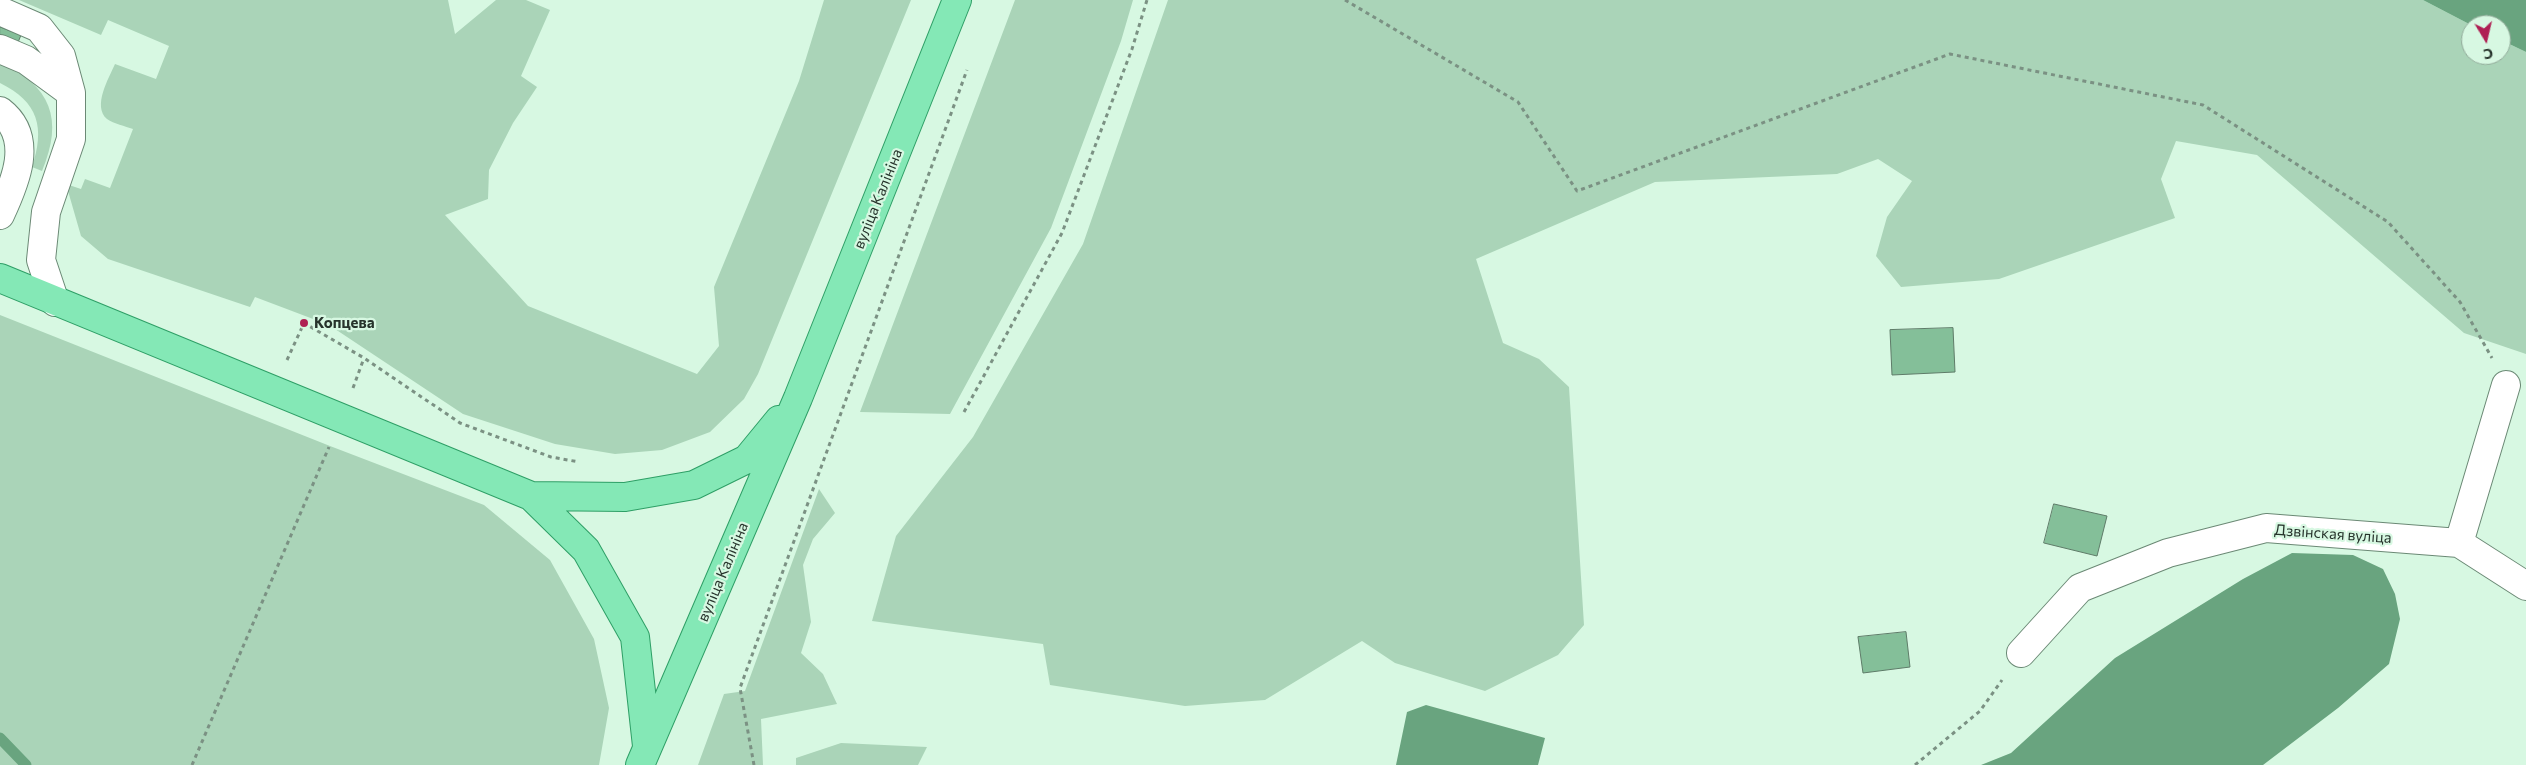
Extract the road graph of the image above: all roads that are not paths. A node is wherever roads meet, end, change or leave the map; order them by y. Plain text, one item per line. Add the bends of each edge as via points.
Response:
1 (957, 0) edge
2 (0, 11) edge
3 (0, 50) edge
4 (71, 93) junction
5 (0, 111) edge
6 (0, 215) edge
7 (0, 278) edge
8 (56, 302) junction
9 (2506, 385) road end
10 (798, 398) junction
11 (531, 496) junction
12 (2459, 543) junction
13 (2526, 586) edge
14 (2021, 653) road end
15 (644, 755) edge

1 - 10 main road, вуліца Калініна
2 - 4 street via 39,28 61,56
3 - 4 street via 26,60
4 - 8 street via 72,139 46,212 41,260
5 - 6 street via 16,132 21,152 16,176
7 - 8 main road
8 - 11 main road
9 - 12 street
10 - 11 main road, вуліца Калініна via 746,459 694,485 624,497
10 - 15 main road, вуліца Калініна
11 - 15 main road via 586,550 635,637
12 - 13 street, Дзвінская вуліца
12 - 14 street, Дзвінская вуліца via 2266,528 2257,530 2168,553 2080,588

